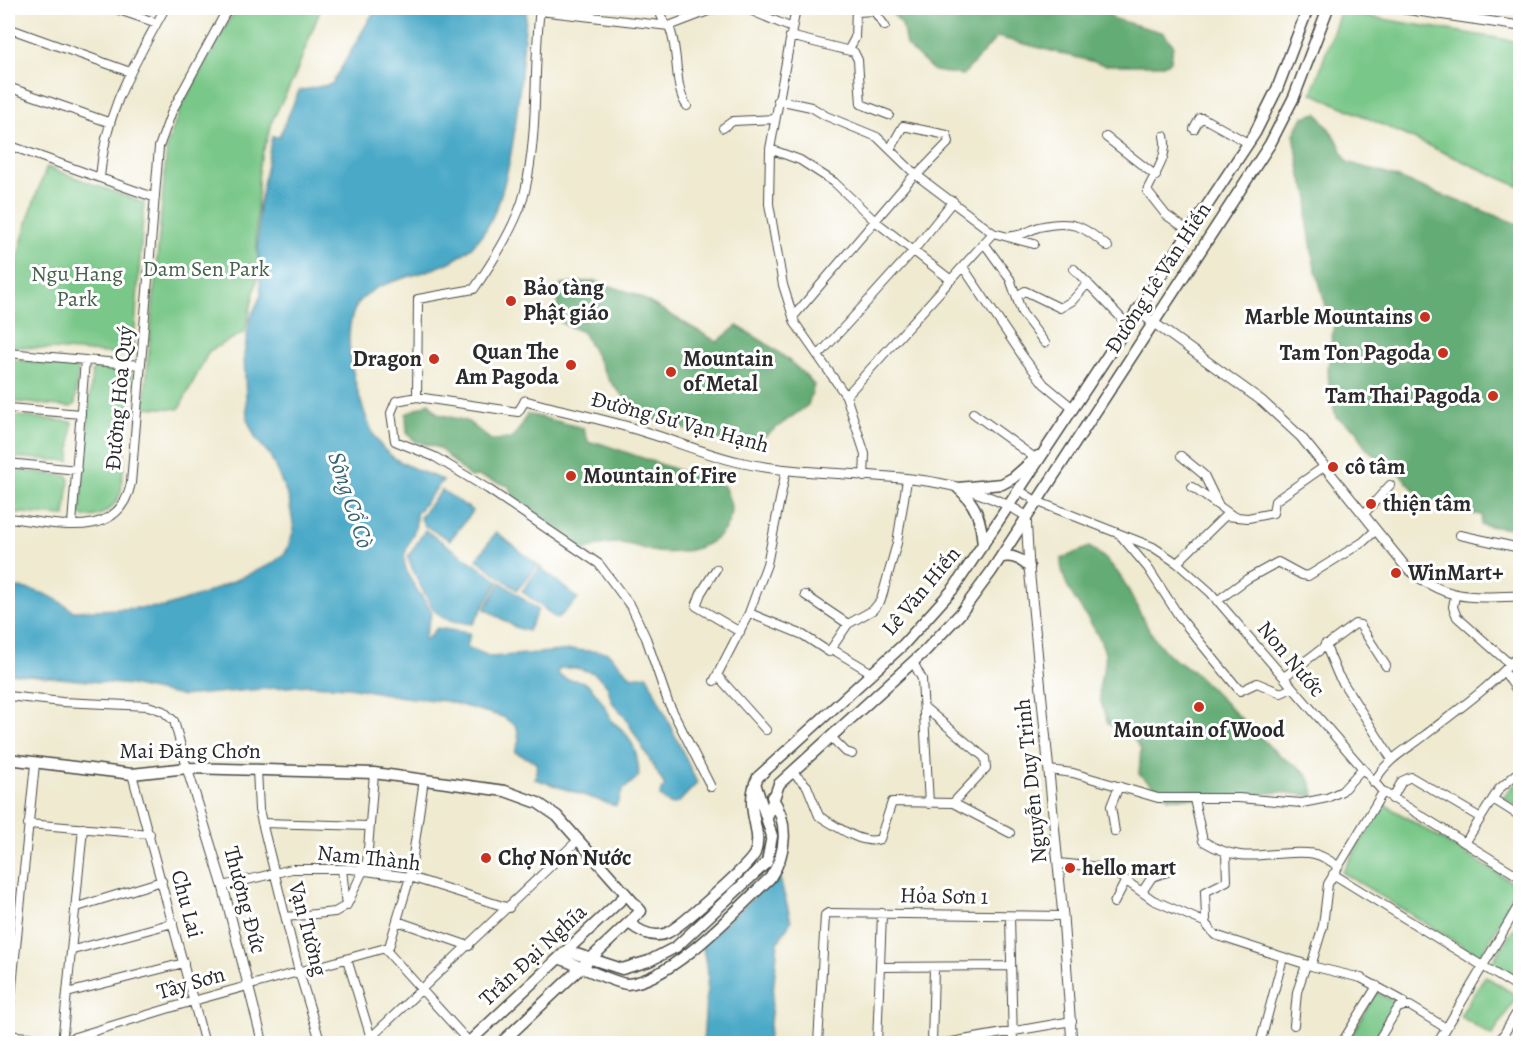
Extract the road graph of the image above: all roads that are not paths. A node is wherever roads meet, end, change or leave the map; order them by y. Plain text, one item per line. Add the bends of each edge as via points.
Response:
1 (113, 8) edge
2 (165, 8) edge
3 (228, 8) edge
4 (658, 8) edge
5 (716, 8) edge
6 (745, 8) edge
7 (796, 8) edge
8 (1308, 8) edge
9 (1328, 8) edge
10 (1401, 8) edge
11 (540, 9) edge
12 (856, 10) edge
13 (157, 23) junction
14 (667, 25) junction
15 (885, 26) dead end
16 (1521, 26) edge
17 (8, 28) edge
18 (791, 32) junction
19 (849, 49) junction
20 (130, 72) junction
21 (8, 87) edge
22 (778, 100) junction
23 (687, 106) dead end
24 (889, 115) dead end
25 (775, 119) junction
26 (108, 122) junction
27 (723, 128) dead end
28 (1194, 129) dead end
29 (1164, 136) dead end
30 (1106, 137) dead end
31 (1248, 143) junction
32 (8, 145) edge
33 (770, 149) junction
34 (890, 149) junction
35 (916, 174) junction
36 (1156, 176) junction
37 (100, 177) junction
38 (153, 197) junction
39 (953, 201) junction
40 (875, 221) junction
41 (1190, 231) junction
42 (993, 233) junction
43 (1005, 236) junction
44 (984, 243) junction
45 (1034, 244) dead end
46 (1108, 247) dead end
47 (914, 250) junction
48 (963, 267) junction
49 (1074, 269) dead end
50 (951, 280) junction
51 (1088, 283) junction
52 (1016, 296) junction
53 (1136, 310) junction
54 (793, 317) junction
55 (1152, 321) junction
56 (1127, 324) junction
57 (1045, 343) dead end
58 (8, 353) edge
59 (818, 356) junction
60 (85, 360) junction
61 (140, 365) junction
62 (846, 396) junction
63 (417, 397) junction
64 (525, 401) joint
65 (8, 408) edge
66 (1073, 408) junction
67 (973, 413) dead end
68 (81, 414) junction
69 (1045, 451) junction
70 (1181, 456) dead end
71 (1035, 458) junction
72 (8, 463) edge
73 (1325, 466) junction
74 (76, 470) junction
75 (786, 470) junction
76 (864, 477) junction
77 (907, 480) junction
78 (1390, 485) dead end
79 (1192, 487) dead end
80 (958, 488) junction
81 (1019, 490) junction
82 (1036, 501) junction
83 (1010, 505) junction
84 (1218, 506) junction
85 (1364, 514) junction
86 (1026, 516) junction
87 (1233, 516) junction
88 (8, 518) edge
89 (72, 524) junction
90 (1377, 530) junction
91 (1460, 535) dead end
92 (1120, 536) junction
93 (983, 545) junction
94 (1521, 548) edge
95 (999, 558) junction
96 (1177, 562) junction
97 (1029, 567) junction
98 (717, 568) dead end
99 (805, 595) dead end
100 (1455, 596) junction
101 (1521, 596) edge
102 (1217, 601) junction
103 (749, 613) junction
104 (848, 624) junction
105 (740, 632) junction
106 (1325, 644) junction
107 (832, 649) junction
108 (1521, 653) edge
109 (914, 662) junction
110 (1511, 665) junction
111 (1386, 666) dead end
112 (1504, 671) junction
113 (872, 673) junction
114 (1284, 677) junction
115 (1292, 688) junction
116 (1521, 695) edge
117 (8, 696) edge
118 (924, 707) junction
119 (766, 730) dead end
120 (831, 737) junction
121 (852, 754) dead end
122 (1391, 758) junction
123 (8, 759) edge
124 (35, 764) junction
125 (188, 768) junction
126 (257, 769) junction
127 (1362, 769) junction
128 (1049, 770) junction
129 (1521, 771) edge
130 (792, 772) junction
131 (374, 773) junction
132 (132, 774) junction
133 (424, 779) junction
134 (755, 783) junction
135 (1374, 783) junction
136 (1119, 786) junction
137 (711, 787) dead end
138 (1383, 792) junction
139 (772, 797) junction
140 (1194, 799) junction
141 (1392, 799) junction
142 (1493, 799) junction
143 (954, 803) junction
144 (929, 804) junction
145 (1521, 816) edge
146 (767, 818) junction
147 (1481, 818) junction
148 (262, 823) junction
149 (28, 824) junction
150 (369, 826) junction
151 (83, 828) junction
152 (1115, 832) dead end
153 (1010, 833) dead end
154 (150, 834) junction
155 (578, 840) junction
156 (1465, 843) junction
157 (1226, 853) junction
158 (1058, 863) junction
159 (1338, 867) junction
160 (342, 869) junction
161 (362, 871) junction
162 (1170, 871) dead end
163 (275, 874) junction
164 (1333, 874) junction
165 (410, 877) junction
166 (1521, 877) edge
167 (1126, 880) junction
168 (162, 881) junction
169 (222, 886) junction
170 (1142, 892) junction
171 (626, 895) junction
172 (1114, 903) dead end
173 (1521, 903) edge
174 (346, 906) junction
175 (77, 907) junction
176 (509, 908) junction
177 (641, 911) joint
178 (882, 913) junction
179 (286, 916) junction
180 (1010, 916) junction
181 (1063, 916) junction
182 (397, 921) junction
183 (173, 922) junction
184 (1204, 922) junction
185 (629, 923) junction
186 (667, 933) junction
187 (469, 946) junction
188 (676, 947) junction
189 (384, 948) junction
190 (73, 950) junction
191 (563, 954) junction
192 (1283, 958) junction
193 (347, 959) junction
194 (591, 959) junction
195 (184, 963) junction
196 (1011, 966) junction
197 (1308, 966) junction
198 (582, 967) junction
199 (880, 967) junction
200 (1483, 967) junction
201 (934, 968) junction
202 (299, 972) junction
203 (247, 986) junction
204 (1377, 986) junction
205 (1521, 989) edge
206 (422, 991) junction
207 (67, 993) junction
208 (193, 1001) junction
209 (1404, 1006) junction
210 (1521, 1006) edge
211 (1072, 1021) junction
212 (8, 1023) edge
213 (1294, 1025) dead end
214 (1446, 1028) junction
215 (1013, 1030) junction
216 (8, 1035) edge
217 (368, 1041) edge
218 (62, 1042) edge
219 (469, 1043) edge
220 (205, 1044) edge
221 (263, 1044) edge
222 (321, 1044) edge
223 (500, 1044) edge
224 (818, 1044) edge
225 (877, 1044) edge
226 (932, 1044) edge
227 (940, 1044) edge
228 (1013, 1044) edge
229 (1072, 1044) edge
230 (1260, 1044) edge
231 (1341, 1044) edge
232 (1376, 1044) edge
233 (1437, 1044) edge
234 (1498, 1044) edge

1 - 13 street
2 - 13 street
3 - 38 street, Đường Hòa Quý via 166,125
4 - 14 street
5 - 14 street
6 - 18 street
7 - 18 street
8 - 31 main road, Đường Lê Văn Hiến via 1277,89
9 - 55 main road, Đường Lê Văn Hiến via 1296,94 1270,144
10 - 16 street
11 - 14 street
11 - 63 street via 535,118 525,192 474,289 418,299
12 - 15 street via 874,11
12 - 19 street via 855,38
13 - 20 street
14 - 23 street via 678,52 681,97
17 - 20 street
18 - 19 street
18 - 22 street
19 - 24 street via 858,60 861,104
20 - 26 street
21 - 26 street
22 - 25 street
22 - 34 street via 811,107 877,137
25 - 27 street via 733,121
25 - 33 street
26 - 37 street
28 - 31 street via 1203,118
29 - 36 street via 1165,148
30 - 36 street
31 - 41 main road, Đường Lê Văn Hiến
32 - 37 street
33 - 40 street via 800,160 826,177
33 - 54 street via 769,204 783,285
34 - 35 street
34 - 35 street via 903,126 947,135 949,142
35 - 39 street
35 - 40 street
36 - 41 street via 1147,191 1166,215
37 - 38 street
38 - 61 street, Đường Hòa Quý
39 - 42 street
39 - 47 street
40 - 47 street
40 - 54 street
41 - 53 main road, Đường Lê Văn Hiến
42 - 43 street
42 - 44 street
43 - 45 street
43 - 46 street via 1040,227 1075,225 1086,228
44 - 48 street
44 - 52 street via 1010,279
47 - 50 street
47 - 59 street
48 - 50 street
48 - 66 street via 1044,384
49 - 51 street
50 - 62 street
51 - 52 street via 1060,308 1024,291
51 - 56 street
52 - 57 street via 1029,323
53 - 55 street
53 - 56 main road, Đường Lê Văn Hiến
54 - 59 street
55 - 73 street via 1262,401
55 - 82 main road, Đường Lê Văn Hiến
56 - 66 main road, Đường Lê Văn Hiến
58 - 60 street
59 - 62 street
60 - 61 street
60 - 68 street
61 - 89 street, Đường Hòa Quý via 131,483 124,504 104,522
62 - 76 street via 865,454
63 - 64 street, Đường Sư Vạn Hạnh via 518,412
63 - 137 street via 396,401 391,413 395,441 435,457 599,564 632,608 668,702
64 - 75 street, Đường Sư Vạn Hạnh via 647,432 738,462
65 - 68 street
66 - 69 main road, Lê Văn Hiến
67 - 71 street
68 - 74 street
69 - 71 main road
69 - 81 main road, Lê Văn Hiến
70 - 84 street via 1205,477
71 - 80 main road via 1002,484
72 - 74 street
73 - 85 street
73 - 87 street via 1275,501 1273,513 1248,518
74 - 89 street
75 - 76 street, Đường Sư Vạn Hạnh
75 - 103 street via 776,507 774,540
76 - 77 street, Đường Sư Vạn Hạnh
77 - 80 street, Đường Sư Vạn Hạnh
77 - 104 street via 897,543 881,600 873,610
78 - 85 street
79 - 84 street
80 - 83 street, Đường Sư Vạn Hạnh
80 - 93 main road via 979,514
81 - 82 street, Non Nước
81 - 83 main road, Lê Văn Hiến
82 - 86 main road, Đường Lê Văn Hiến
82 - 92 street, Non Nước
83 - 86 street, Đường Sư Vạn Hạnh
83 - 93 main road, Lê Văn Hiến
84 - 87 street
85 - 90 street
86 - 95 main road, Đường Lê Văn Hiến
86 - 97 street, Nguyễn Duy Trinh
87 - 96 street via 1225,516
88 - 89 street, Đường Hòa Quý
90 - 100 street via 1415,576
90 - 102 street via 1308,576 1278,562
91 - 94 street
92 - 96 street, Non Nước via 1153,547
92 - 115 street via 1152,572 1181,619 1240,691 1257,683 1281,693
93 - 113 main road, Lê Văn Hiến via 938,608
95 - 97 main road via 1006,555
95 - 109 main road, Lê Văn Hiến via 960,614
96 - 102 street, Non Nước
97 - 128 street, Nguyễn Duy Trinh
98 - 105 street via 696,606
99 - 104 street
100 - 101 street
100 - 110 street via 1453,607 1457,617
102 - 114 street, Non Nước
103 - 105 street
103 - 107 street via 803,635 829,652
104 - 107 street
105 - 119 street via 715,678
106 - 111 street via 1358,624
106 - 114 street
106 - 122 street via 1338,675
107 - 113 street
108 - 110 street
109 - 118 street via 922,678
109 - 120 main road, Lê Văn Hiến
110 - 112 street
112 - 116 street
112 - 122 street via 1422,738
113 - 134 main road, Lê Văn Hiến via 764,770
114 - 115 street, Non Nước
115 - 127 street, Non Nước
117 - 125 street via 148,706 163,711 174,721
118 - 143 street via 985,758 986,768
118 - 144 street
120 - 121 street
120 - 130 main road, Lê Văn Hiến
122 - 135 street
123 - 124 main road, Mai Đăng Chơn
124 - 132 main road, Mai Đăng Chơn
124 - 149 street
125 - 126 main road, Mai Đăng Chơn
125 - 132 main road, Mai Đăng Chơn
125 - 169 street, Thượng Đức
126 - 131 main road, Mai Đăng Chơn
126 - 148 street, Vạn Tường
127 - 135 street, Non Nước
127 - 140 street via 1342,791 1315,801
128 - 136 street
128 - 158 street, Nguyễn Duy Trinh
129 - 142 street
130 - 139 main road, Lê Văn Hiến via 778,784
130 - 144 street via 807,786 819,816 871,841 882,838 892,802
131 - 133 main road, Mai Đăng Chơn
131 - 150 street
132 - 154 street, Chu Lai
133 - 155 main road, Mai Đăng Chơn via 474,785 523,797 557,816
133 - 165 street
134 - 146 main road
134 - 186 main road via 750,797 757,846 744,866
135 - 138 street, Non Nước
136 - 140 street via 1158,798
136 - 152 street via 1111,807
138 - 141 street, Non Nước
138 - 159 street
139 - 146 main road
139 - 198 main road via 780,809 784,843 783,854 770,878 683,958 658,974 626,984
140 - 157 street via 1203,841
141 - 147 street via 1402,781 1411,777
141 - 156 street, Non Nước
142 - 145 street
142 - 147 street
143 - 144 street
143 - 153 street
146 - 188 main road via 772,836 767,862
147 - 156 street
148 - 150 street
148 - 163 street, Vạn Tường
149 - 151 street
149 - 212 street
150 - 161 street via 367,862
151 - 154 street
151 - 175 street
154 - 168 street, Chu Lai
155 - 171 main road, Mai Đăng Chơn
155 - 176 street
156 - 166 street, Non Nước
157 - 159 street via 1310,853
157 - 184 street via 1227,881 1205,892
158 - 167 street via 1096,865
158 - 181 street, Nguyễn Duy Trinh
159 - 164 street
160 - 161 street, Nam Thành
160 - 163 street, Nam Thành via 292,869
160 - 174 street
161 - 165 street, Nam Thành
161 - 174 street
162 - 170 street via 1152,877
163 - 169 street, Nam Thành
163 - 179 street, Vạn Tường
164 - 197 street via 1327,889 1323,926
164 - 200 street
165 - 176 street, Nam Thành
165 - 182 street
167 - 170 street
167 - 172 street
168 - 175 street
168 - 183 street, Chu Lai
169 - 203 street, Thượng Đức
170 - 184 street via 1165,907
171 - 177 main road, Mai Đăng Chơn
171 - 191 main road, Trần Đại Nghĩa
173 - 200 street
174 - 179 street via 330,913
175 - 190 street
176 - 187 street
177 - 185 main road, Trần Đại Nghĩa
178 - 180 street, Hỏa Sơn 1
178 - 199 street
178 - 224 street, Hỏa Sơn 1 via 825,915
179 - 202 street, Vạn Tường
180 - 181 street, Hỏa Sơn 1
180 - 196 street
181 - 211 street, Nguyễn Duy Trinh
182 - 187 street
182 - 189 street via 389,947
183 - 190 street
183 - 195 street, Chu Lai
184 - 192 street via 1215,935
185 - 186 main road via 649,934
185 - 194 main road, Trần Đại Nghĩa
186 - 188 main road
187 - 206 street
188 - 194 main road via 622,969
189 - 193 street, Tây Sơn
189 - 206 street
190 - 207 street
191 - 194 main road
191 - 198 main road
191 - 219 main road, Trần Đại Nghĩa
192 - 197 street
192 - 230 street
193 - 202 street, Tây Sơn
193 - 217 street
194 - 198 main road, Trần Đại Nghĩa
195 - 207 street
195 - 208 street, Chu Lai
196 - 201 street
196 - 215 street
197 - 204 street via 1361,978
197 - 213 street via 1298,992
198 - 223 main road, Trần Đại Nghĩa
199 - 201 street
199 - 225 street
200 - 205 street
200 - 214 street
201 - 226 street
202 - 203 street, Tây Sơn
202 - 222 street, Vạn Tường
203 - 208 street, Tây Sơn
203 - 221 street, Thượng Đức
204 - 209 street via 1403,1001
204 - 231 street
206 - 217 street
206 - 219 street
207 - 218 street
208 - 218 street, Tây Sơn
208 - 220 street, Chu Lai
209 - 214 street
209 - 232 street via 1398,1008
210 - 234 street
211 - 215 street
211 - 229 street, Nguyễn Duy Trinh
214 - 233 street
215 - 227 street
215 - 228 street
216 - 218 street, Tây Sơn

